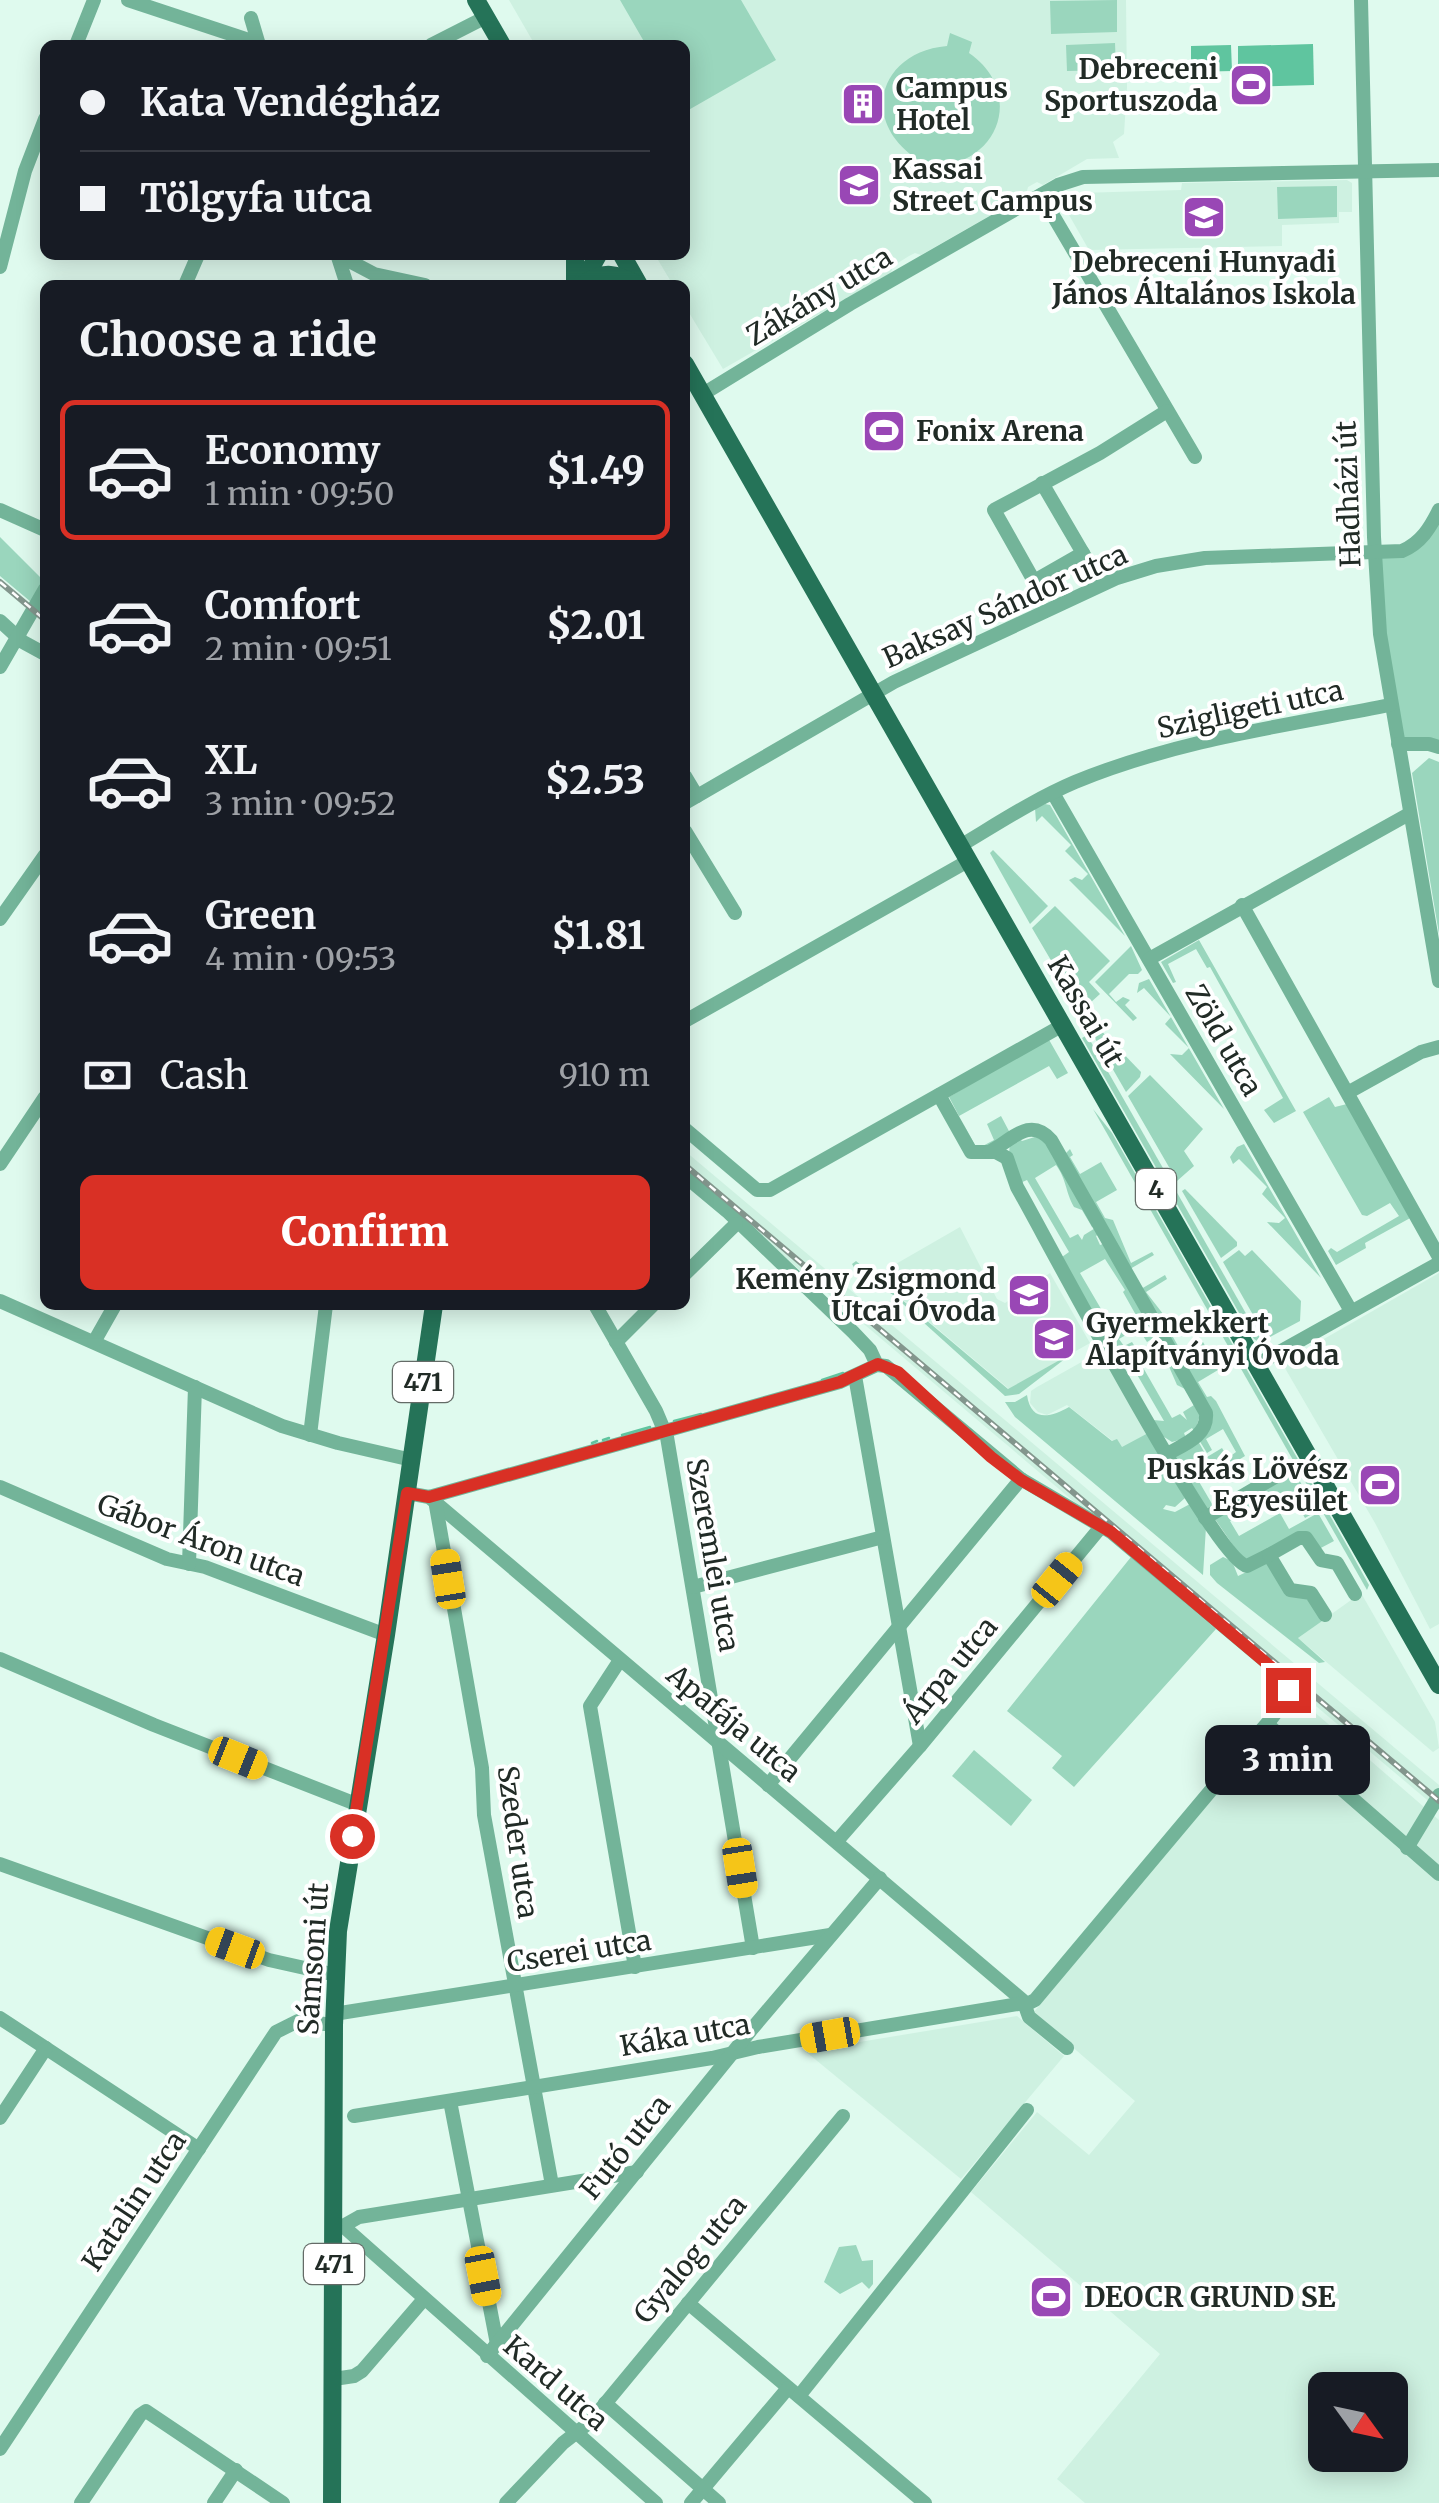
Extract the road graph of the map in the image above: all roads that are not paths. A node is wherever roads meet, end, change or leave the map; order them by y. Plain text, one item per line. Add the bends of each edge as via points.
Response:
1 (94, 0) edge
2 (128, 0) edge
3 (476, 0) edge
4 (1360, 0) edge
5 (486, 17) junction
6 (251, 18) dead end
7 (78, 40) edge
8 (246, 40) edge
9 (257, 40) edge
10 (441, 40) edge
11 (499, 40) edge
12 (40, 133) edge
13 (1365, 169) junction
14 (1439, 170) edge
15 (1041, 195) junction
16 (346, 260) edge
17 (0, 267) edge
18 (398, 280) edge
19 (587, 280) edge
20 (624, 280) edge
21 (690, 372) edge
22 (703, 394) junction
23 (1167, 410) junction
24 (1194, 458) dead end
25 (1042, 483) junction
26 (0, 510) edge
27 (1439, 510) edge
28 (40, 528) edge
29 (1374, 551) junction
30 (1083, 553) junction
31 (1102, 584) junction
32 (40, 603) edge
33 (0, 621) edge
34 (18, 638) junction
35 (40, 651) edge
36 (0, 667) edge
37 (872, 694) junction
38 (1390, 705) junction
39 (1398, 744) junction
40 (1439, 747) edge
41 (1053, 793) junction
42 (691, 799) edge
43 (1408, 814) junction
44 (690, 839) edge
45 (964, 854) junction
46 (40, 862) edge
47 (1242, 905) junction
48 (735, 913) dead end
49 (0, 918) edge
50 (1148, 958) junction
51 (1439, 981) edge
52 (690, 1018) edge
53 (1062, 1025) junction
54 (1439, 1046) edge
55 (1348, 1092) junction
56 (939, 1096) junction
57 (40, 1104) edge
58 (690, 1133) edge
59 (988, 1153) junction
60 (0, 1164) edge
61 (690, 1180) edge
62 (736, 1224) junction
63 (1439, 1260) edge
64 (690, 1269) edge
65 (0, 1301) edge
66 (112, 1310) edge
67 (325, 1310) edge
68 (433, 1310) edge
69 (598, 1310) edge
70 (649, 1310) edge
71 (1351, 1311) junction
72 (94, 1342) junction
73 (616, 1342) junction
74 (882, 1365) junction
75 (1256, 1365) junction
76 (855, 1376) junction
77 (194, 1388) junction
78 (664, 1430) junction
79 (310, 1435) junction
80 (1167, 1454) junction
81 (412, 1460) junction
82 (1280, 1474) dead end
83 (1021, 1480) junction
84 (0, 1488) edge
85 (407, 1493) junction
86 (433, 1501) junction
87 (1205, 1518) junction
88 (1100, 1528) junction
89 (883, 1537) junction
90 (1269, 1555) junction
91 (189, 1564) junction
92 (694, 1587) junction
93 (1355, 1594) dead end
94 (1325, 1615) dead end
95 (898, 1627) junction
96 (386, 1635) junction
97 (0, 1658) edge
98 (620, 1660) junction
99 (1439, 1685) edge
100 (1267, 1724) junction
101 (721, 1744) junction
102 (920, 1746) junction
103 (768, 1784) junction
104 (1439, 1795) edge
105 (356, 1804) junction
106 (836, 1842) junction
107 (1407, 1848) junction
108 (0, 1864) edge
109 (1439, 1874) edge
110 (880, 1878) junction
111 (830, 1935) junction
112 (753, 1948) junction
113 (634, 1967) junction
114 (336, 1975) junction
115 (516, 1986) junction
116 (1030, 2002) junction
117 (0, 2018) edge
118 (334, 2020) junction
119 (46, 2048) junction
120 (1068, 2048) dead end
121 (733, 2053) junction
122 (534, 2087) junction
123 (450, 2101) junction
124 (1026, 2110) dead end
125 (354, 2116) dead end
126 (842, 2116) dead end
127 (0, 2118) edge
128 (199, 2149) junction
129 (637, 2172) junction
130 (552, 2185) junction
131 (469, 2199) junction
132 (338, 2226) junction
133 (424, 2299) junction
134 (688, 2303) junction
135 (492, 2350) junction
136 (334, 2379) junction
137 (794, 2392) junction
138 (604, 2403) junction
139 (576, 2434) junction
140 (0, 2448) edge
141 (236, 2470) junction
142 (703, 2488) junction
143 (921, 2502) edge
144 (81, 2503) edge
145 (214, 2503) edge
146 (283, 2503) edge
147 (332, 2503) edge
148 (506, 2503) edge
149 (656, 2503) edge
150 (690, 2503) edge
151 (720, 2503) edge

1 - 7 street
2 - 8 street
3 - 5 main road
4 - 13 street, Hadházi út
5 - 10 street
5 - 11 main road
6 - 9 street
12 - 17 street
13 - 14 street, Zákány utca
13 - 15 street, Zákány utca via 1083,176
13 - 29 street, Hadházi út
15 - 22 street, Zákány utca
15 - 23 street
16 - 18 street
19 - 20 main road via 607,274
21 - 22 main road, Kassai út / 4
22 - 37 main road, Kassai út / 4
23 - 24 street
23 - 25 street
25 - 30 street
25 - 30 street via 994,510 1034,581
26 - 28 street
27 - 29 street, Baksay Sándor utca via 1414,546
29 - 31 street, Baksay Sándor utca via 1192,560
29 - 38 street, Hadházi út
30 - 31 street
31 - 37 street, Baksay Sándor utca
32 - 34 street
33 - 34 street
34 - 35 street
34 - 36 street
37 - 42 street, Baksay Sándor utca
37 - 45 main road, Kassai út / 4
38 - 39 street, Hadházi út
38 - 41 street, Szigligeti utca via 1190,743
39 - 40 street
39 - 43 street, Hadházi út
41 - 45 street, Szigligeti utca
41 - 50 street, Zöld utca
43 - 47 street
43 - 51 street, Hadházi út
44 - 48 street
45 - 52 street, Szigligeti utca
45 - 53 main road, Kassai út / 4
46 - 49 street
47 - 50 street
47 - 55 street
50 - 71 street, Zöld utca
53 - 56 street
53 - 75 main road, Kassai út / 4
54 - 55 street
55 - 63 street
56 - 58 street via 778,1187 757,1190
56 - 59 street via 968,1148
57 - 60 street
59 - 80 street via 1008,1160
59 - 80 street via 1029,1129 1051,1140 1206,1412 1202,1432
61 - 62 street
62 - 64 street
62 - 74 street
63 - 71 street
65 - 72 street
66 - 72 street
67 - 79 street
68 - 81 main road, Sámsoni út / 471
69 - 73 street, Szeremlei utca
70 - 73 street
71 - 75 street
72 - 77 street
73 - 78 street, Szeremlei utca
74 - 76 street
74 - 83 street
75 - 99 main road, Kassai út / 4
76 - 78 street
76 - 89 street
77 - 79 street
77 - 91 street
78 - 86 street
78 - 92 street, Szeremlei utca
79 - 81 street
80 - 87 street
81 - 85 main road, Sámsoni út / 471
82 - 87 street
83 - 88 street
83 - 95 street
84 - 91 street, Gábor Áron utca
85 - 86 street, Apafája utca
85 - 96 main road, Sámsoni út / 471
86 - 98 street, Apafája utca
86 - 115 street, Szeder utca
87 - 90 street via 1240,1565
88 - 100 street via 1288,1683
88 - 102 street, Árpa utca
89 - 92 street
89 - 95 street
90 - 93 street via 1304,1537 1321,1560 1336,1562
90 - 94 street via 1289,1588 1311,1593
91 - 96 street, Gábor Áron utca
92 - 101 street, Szeremlei utca
95 - 102 street
95 - 103 street
96 - 105 main road, Sámsoni út / 471
97 - 105 street
98 - 101 street, Apafája utca
98 - 113 street via 590,1706
100 - 107 street
100 - 116 street
101 - 103 street, Apafája utca
101 - 112 street, Szeremlei utca
102 - 106 street, Árpa utca
103 - 106 street, Apafája utca
104 - 107 street
105 - 114 main road, Sámsoni út / 471
106 - 110 street, Apafája utca
107 - 109 street
108 - 114 street via 269,1960
110 - 111 street, Futó utca
110 - 116 street, Apafája utca
111 - 112 street, Cserei utca
111 - 121 street, Futó utca
112 - 113 street, Cserei utca
113 - 115 street, Cserei utca
114 - 118 main road, Sámsoni út / 471
115 - 118 street, Cserei utca
115 - 122 street, Szeder utca
116 - 120 street, Apafája utca via 1032,2020
116 - 121 street, Káka utca
117 - 119 street
118 - 128 street, Katalin utca via 298,2021 279,2030
118 - 132 main road, Sámsoni út / 471
119 - 127 street
119 - 128 street
121 - 122 street, Káka utca
121 - 129 street, Futó utca
122 - 123 street, Káka utca
122 - 130 street, Szeder utca
123 - 125 street, Káka utca
123 - 131 street
124 - 137 street via 939,2224
126 - 134 street, Gyalog utca
128 - 140 street, Katalin utca
129 - 130 street
129 - 135 street, Futó utca
130 - 131 street
131 - 132 street
131 - 135 street
132 - 133 street, Kard utca
132 - 136 main road, Sámsoni út / 471
133 - 135 street, Kard utca
133 - 136 street via 362,2371
134 - 137 street
134 - 138 street, Gyalog utca
135 - 139 street, Kard utca
136 - 147 main road, Sámsoni út / 471
137 - 142 street
137 - 143 street
138 - 139 street, Gyalog utca
138 - 142 street, Kard utca
139 - 148 street, Gyalog utca
139 - 149 street, Kard utca
141 - 144 street via 144,2411
141 - 145 street
141 - 146 street
142 - 150 street
142 - 151 street, Kard utca

